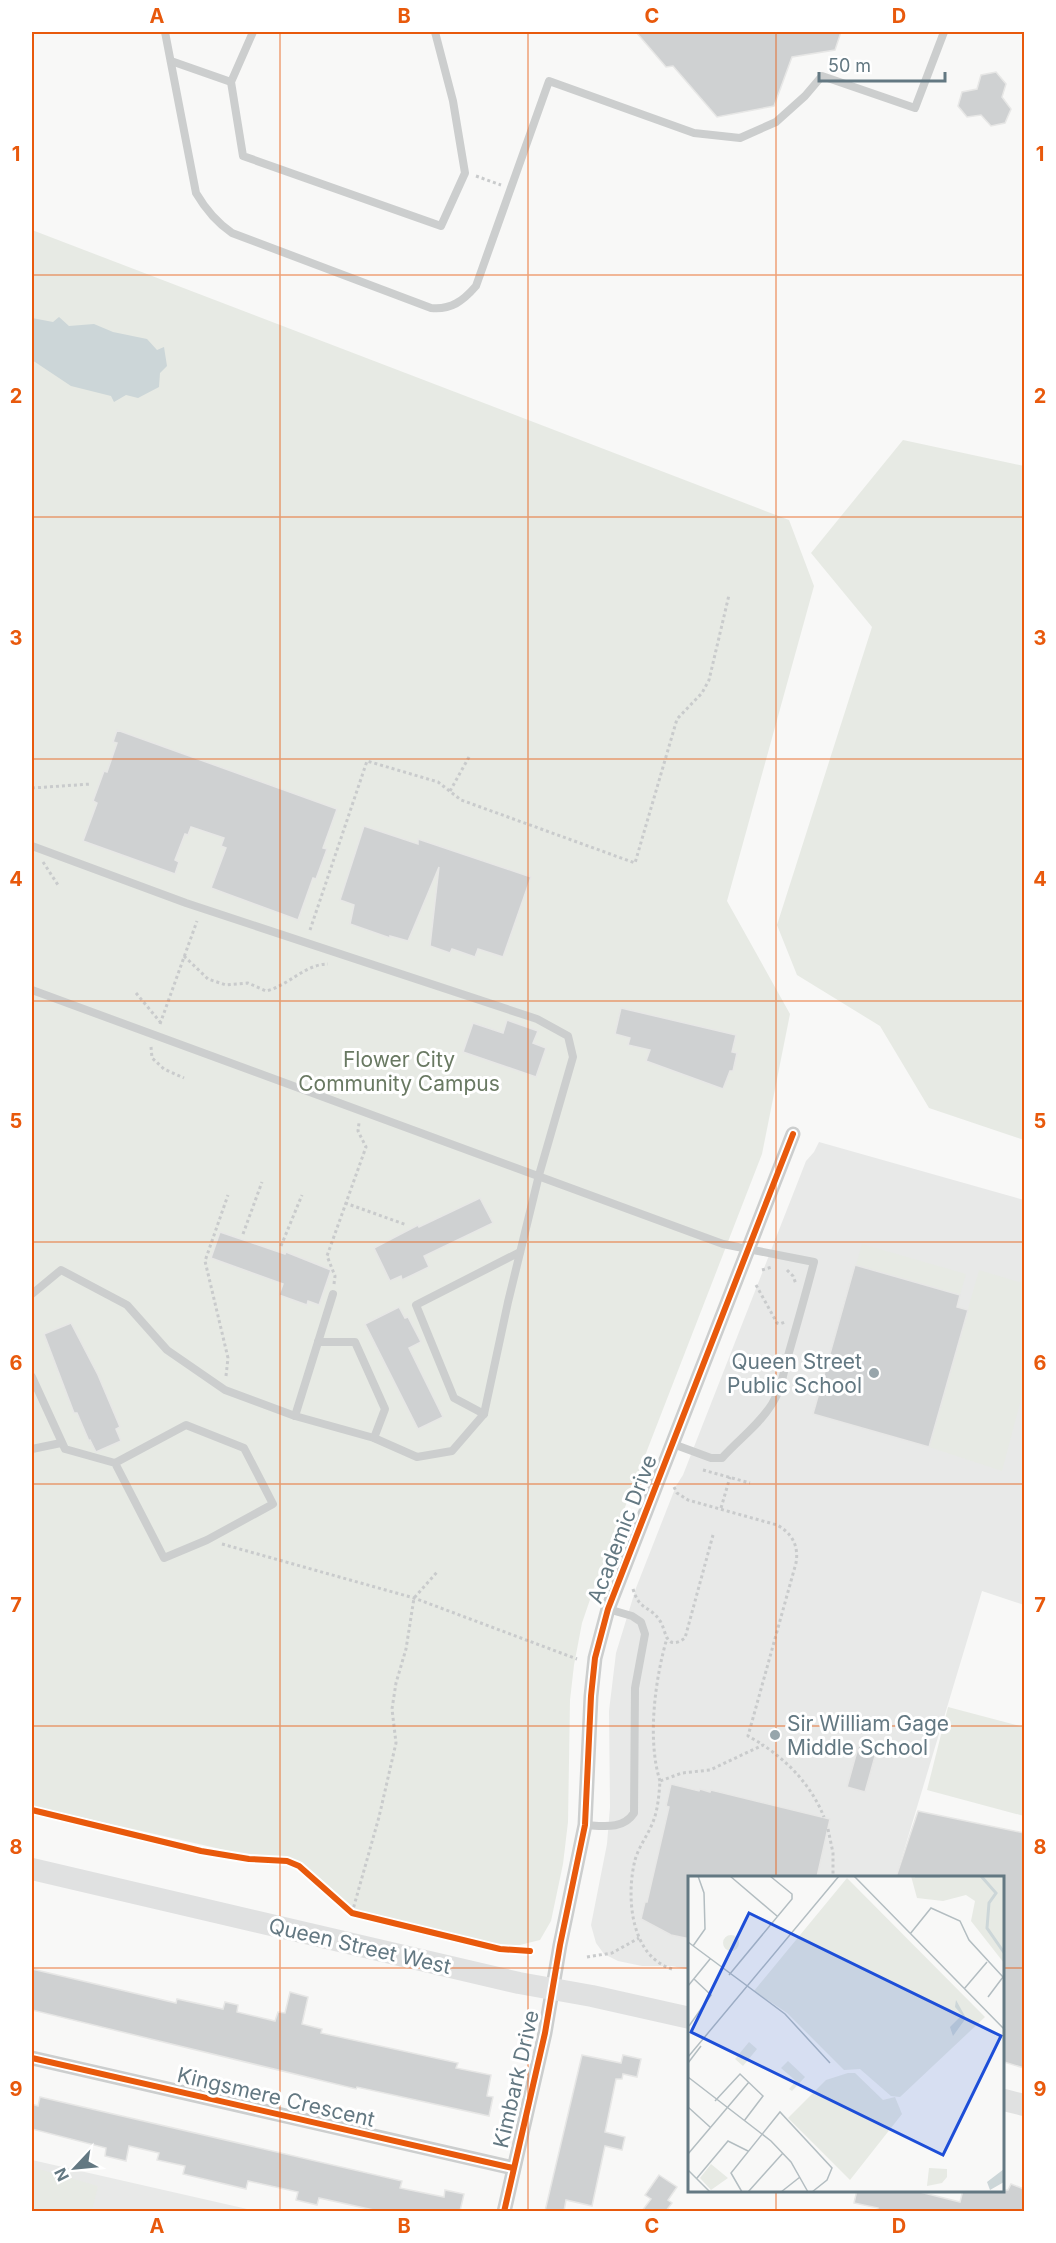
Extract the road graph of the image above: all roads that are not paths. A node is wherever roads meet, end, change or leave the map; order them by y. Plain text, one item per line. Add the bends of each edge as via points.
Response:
1 (165, 32) edge
2 (253, 32) edge
3 (435, 32) edge
4 (944, 32) edge
5 (171, 61) junction
6 (231, 82) junction
7 (32, 846) edge
8 (32, 990) edge
9 (793, 1134) dead end
10 (539, 1175) junction
11 (749, 1248) junction
12 (520, 1252) junction
13 (32, 1294) edge
14 (333, 1294) road end
15 (318, 1342) junction
16 (32, 1377) edge
17 (484, 1414) junction
18 (295, 1416) junction
19 (374, 1438) junction
20 (62, 1443) junction
21 (673, 1444) junction
22 (32, 1449) edge
23 (115, 1463) junction
24 (608, 1609) junction
25 (585, 1825) junction
26 (32, 1869) edge
27 (553, 1989) junction
28 (688, 2018) edge
29 (32, 2058) edge
30 (1005, 2100) edge
31 (1024, 2106) edge
32 (513, 2168) junction
33 (504, 2211) edge

1 - 5 lane
2 - 6 lane
3 - 6 lane via 453,101 465,173 441,226 243,156
4 - 5 lane via 915,108 822,76 776,122 740,138 694,133 549,81 476,286 465,299 441,309 232,233 217,222 196,193
5 - 6 lane
7 - 10 lane via 186,903 537,1019 568,1036 573,1057
8 - 10 lane
9 - 11 street, Academic Drive
10 - 11 lane via 723,1244
10 - 12 lane
11 - 21 street, Academic Drive
11 - 21 lane via 814,1262 783,1383 750,1432 722,1458 711,1458
12 - 17 lane
12 - 17 lane via 416,1305 454,1398
13 - 18 lane via 61,1270 127,1305 167,1350 225,1390
14 - 15 lane
15 - 18 lane
15 - 19 lane via 356,1342 385,1409
16 - 20 lane
17 - 19 lane via 452,1451 417,1456
18 - 19 lane
20 - 22 lane
20 - 23 lane via 65,1449
21 - 24 street, Academic Drive
23 - 23 lane via 186,1425 244,1448 273,1504 164,1558
24 - 25 street, Academic Drive via 591,1696
24 - 25 lane via 641,1622 645,1634 635,1688 634,1814 621,1824
25 - 27 street, Academic Drive
26 - 27 main road, Queen Street West
27 - 28 main road, Queen Street West
27 - 32 street, Kimbark Drive
29 - 32 street, Kingsmere Crescent
30 - 31 main road
32 - 33 street, Kimbark Drive

